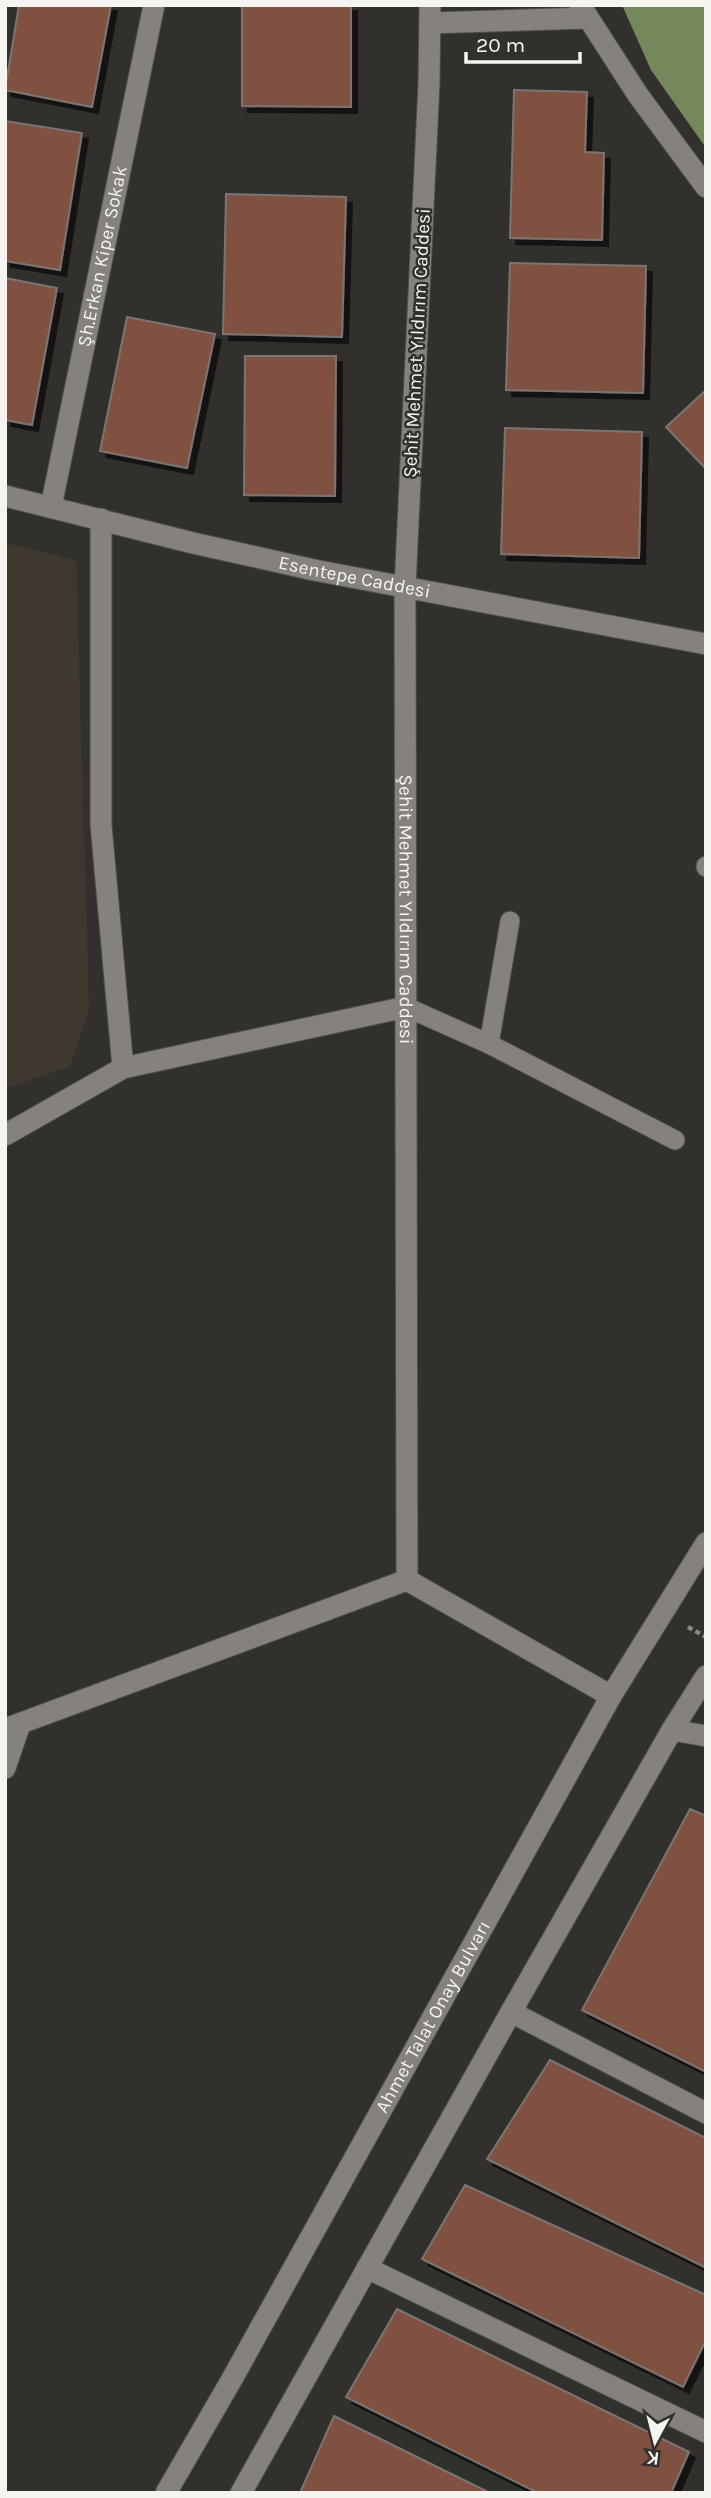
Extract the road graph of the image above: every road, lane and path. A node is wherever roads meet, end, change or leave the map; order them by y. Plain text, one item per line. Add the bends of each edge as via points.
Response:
1 (154, 5) edge
2 (584, 12) edge
3 (430, 14) edge
4 (706, 187) edge
5 (5, 496) edge
6 (51, 507) junction
7 (101, 519) junction
8 (405, 587) junction
9 (706, 645) edge
10 (510, 921) dead end
11 (406, 1007) junction
12 (489, 1044) junction
13 (123, 1068) junction
14 (5, 1135) edge
15 (675, 1140) dead end
16 (706, 1543) edge
17 (407, 1580) junction
18 (706, 1675) edge
19 (611, 1696) junction
20 (13, 1727) edge
21 (672, 1730) junction
22 (706, 1737) edge
23 (5, 1768) edge
24 (511, 2012) junction
25 (706, 2113) edge
26 (367, 2268) junction
27 (706, 2432) edge
28 (166, 2493) edge
29 (242, 2493) edge

1 - 6 street, Şh.Erkan Kiper Sokak
2 - 3 street
2 - 4 street
3 - 8 street, Şehit Mehmet Yıldırım Caddesi
5 - 6 street, Esentepe Caddesi
6 - 7 street, Esentepe Caddesi
7 - 8 street, Esentepe Caddesi
7 - 13 street via 101,825
8 - 9 street, Esentepe Caddesi
8 - 11 street, Şehit Mehmet Yıldırım Caddesi
10 - 12 lane
11 - 12 lane
11 - 13 street
11 - 17 street, Şehit Mehmet Yıldırım Caddesi
12 - 15 lane
13 - 14 street
16 - 19 street, Ahmet Talat Onay Bulvarı
17 - 19 street
17 - 20 street
18 - 21 street
19 - 28 street, Ahmet Talat Onay Bulvarı
20 - 23 street
21 - 22 street
21 - 24 street
24 - 25 street
24 - 26 street
26 - 27 street
26 - 29 street

